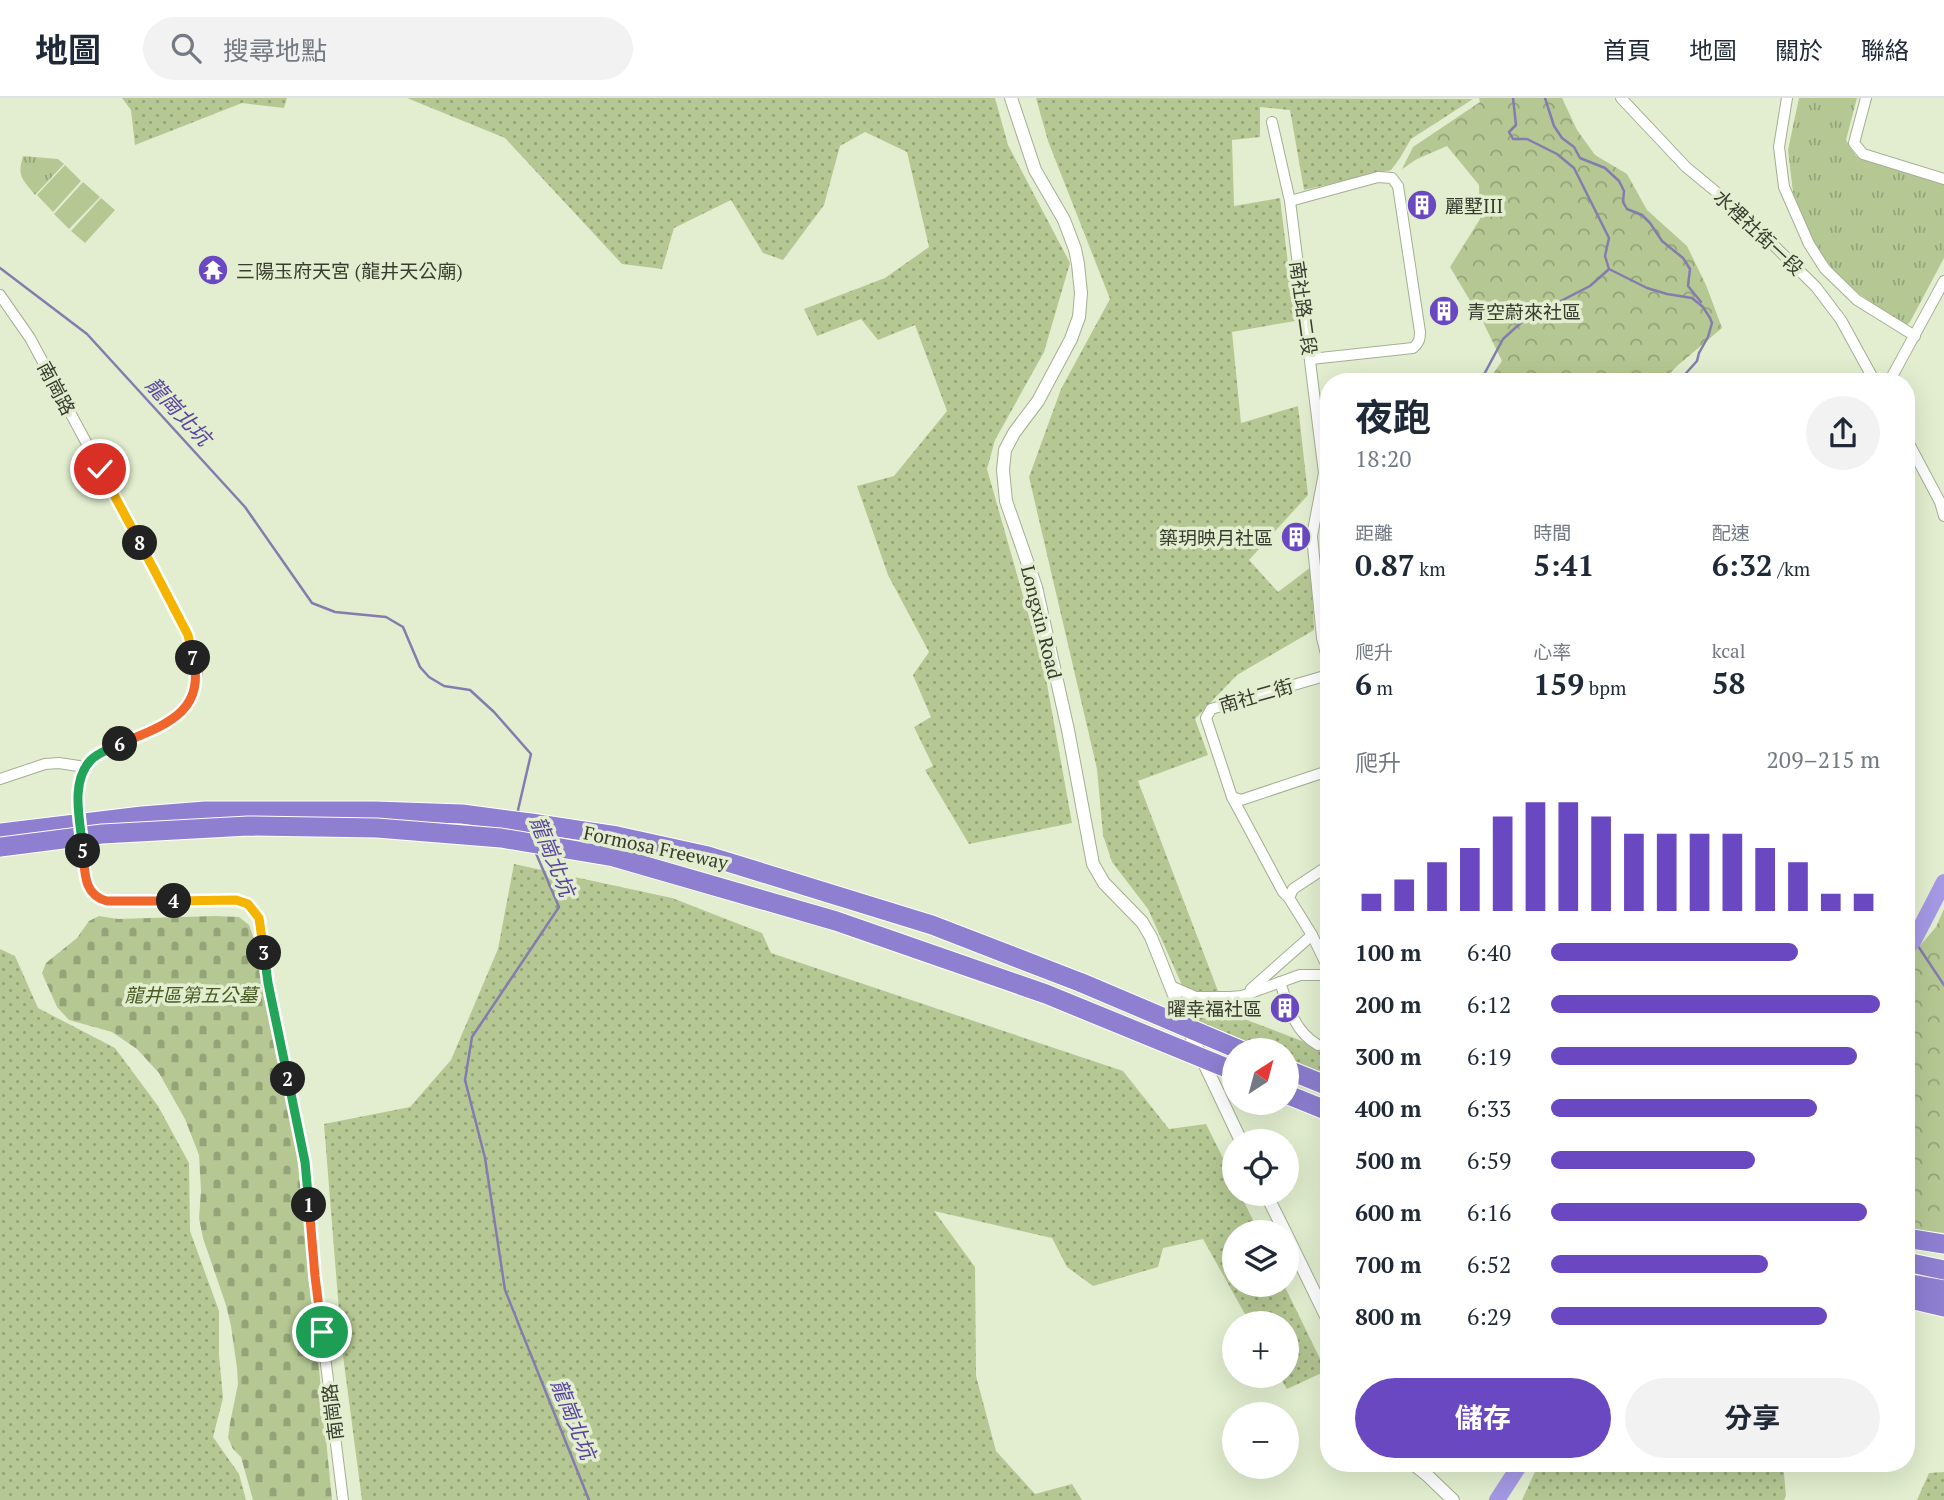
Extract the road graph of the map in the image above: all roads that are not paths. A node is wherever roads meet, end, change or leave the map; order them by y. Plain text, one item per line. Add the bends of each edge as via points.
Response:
1 (1012, 98) edge
2 (1621, 98) edge
3 (1787, 98) edge
4 (1866, 98) edge
5 (1272, 122) dead end
6 (1944, 179) edge
7 (1290, 201) junction
8 (1944, 281) edge
9 (0, 295) edge
10 (1914, 336) junction
11 (1311, 359) junction
12 (1870, 373) edge
13 (1894, 373) edge
14 (1320, 427) edge
15 (1915, 455) edge
16 (1320, 500) edge
17 (1944, 516) edge
18 (1320, 618) edge
19 (1320, 677) edge
20 (85, 767) junction
21 (1320, 774) edge
22 (0, 779) edge
23 (1232, 797) junction
24 (0, 833) edge
25 (0, 847) edge
26 (1320, 871) edge
27 (1289, 898) junction
28 (1311, 935) junction
29 (1320, 952) edge
30 (1320, 975) edge
31 (1280, 982) junction
32 (1172, 987) junction
33 (1244, 995) junction
34 (1222, 1042) edge
35 (1318, 1045) dead end
36 (1222, 1066) edge
37 (1299, 1074) edge
38 (1320, 1083) edge
39 (1299, 1099) edge
40 (1320, 1108) edge
41 (1235, 1129) edge
42 (1915, 1239) edge
43 (1944, 1244) edge
44 (1299, 1260) edge
45 (1915, 1264) edge
46 (1944, 1270) edge
47 (1915, 1285) edge
48 (1944, 1290) edge
49 (1915, 1300) edge
50 (1320, 1303) edge
51 (1944, 1307) edge
52 (1423, 1472) edge
53 (343, 1500) edge
54 (1453, 1500) edge

1 - 32 street, Longxin Road via 1035,170 1076,249 1081,293 1071,339 1005,450 1006,501 1036,587 1069,730 1093,864 1104,883 1142,922
2 - 12 street, 水裡社街一段 via 1686,167 1738,210 1816,287 1841,320
3 - 10 street via 1779,147 1784,187 1809,244 1825,269 1857,300
4 - 6 street via 1854,143 1863,154
5 - 7 street, 南社路二段
7 - 11 street, 南社路二段
7 - 11 street via 1378,177 1392,178 1398,186 1420,332 1413,348
8 - 10 street
9 - 20 street, 南崗路 via 30,338 136,535 188,635 197,673 193,693 172,721 96,755
10 - 13 street
11 - 14 street, 南社路二段
15 - 17 street
16 - 18 street, 南社路二段 via 1312,536
19 - 23 street, 南社二街 via 1211,709 1206,718
20 - 22 street via 45,764
20 - 53 street, 南崗路, bridge via 78,797 86,874 89,890 97,899 236,900 248,904 259,918 305,1162
21 - 23 street via 1241,800
23 - 27 street, 南社二街
24 - 34 highway, Formosa Freeway, bridge via 205,811 375,811 463,814 617,836 708,856 932,925
25 - 36 highway, Formosa Freeway, bridge via 102,834 248,826 377,828 500,838 614,857 836,921 1046,994
26 - 27 street via 1293,889
27 - 28 street, 南社二街
28 - 29 street, 南社二街
28 - 33 street
30 - 31 street
31 - 33 street
31 - 35 street via 1300,1032
32 - 33 street via 1205,998
32 - 41 street, Longxin Road
37 - 38 highway
39 - 40 highway
42 - 43 highway
44 - 50 street
45 - 46 highway
47 - 48 highway
49 - 51 highway
52 - 54 street

